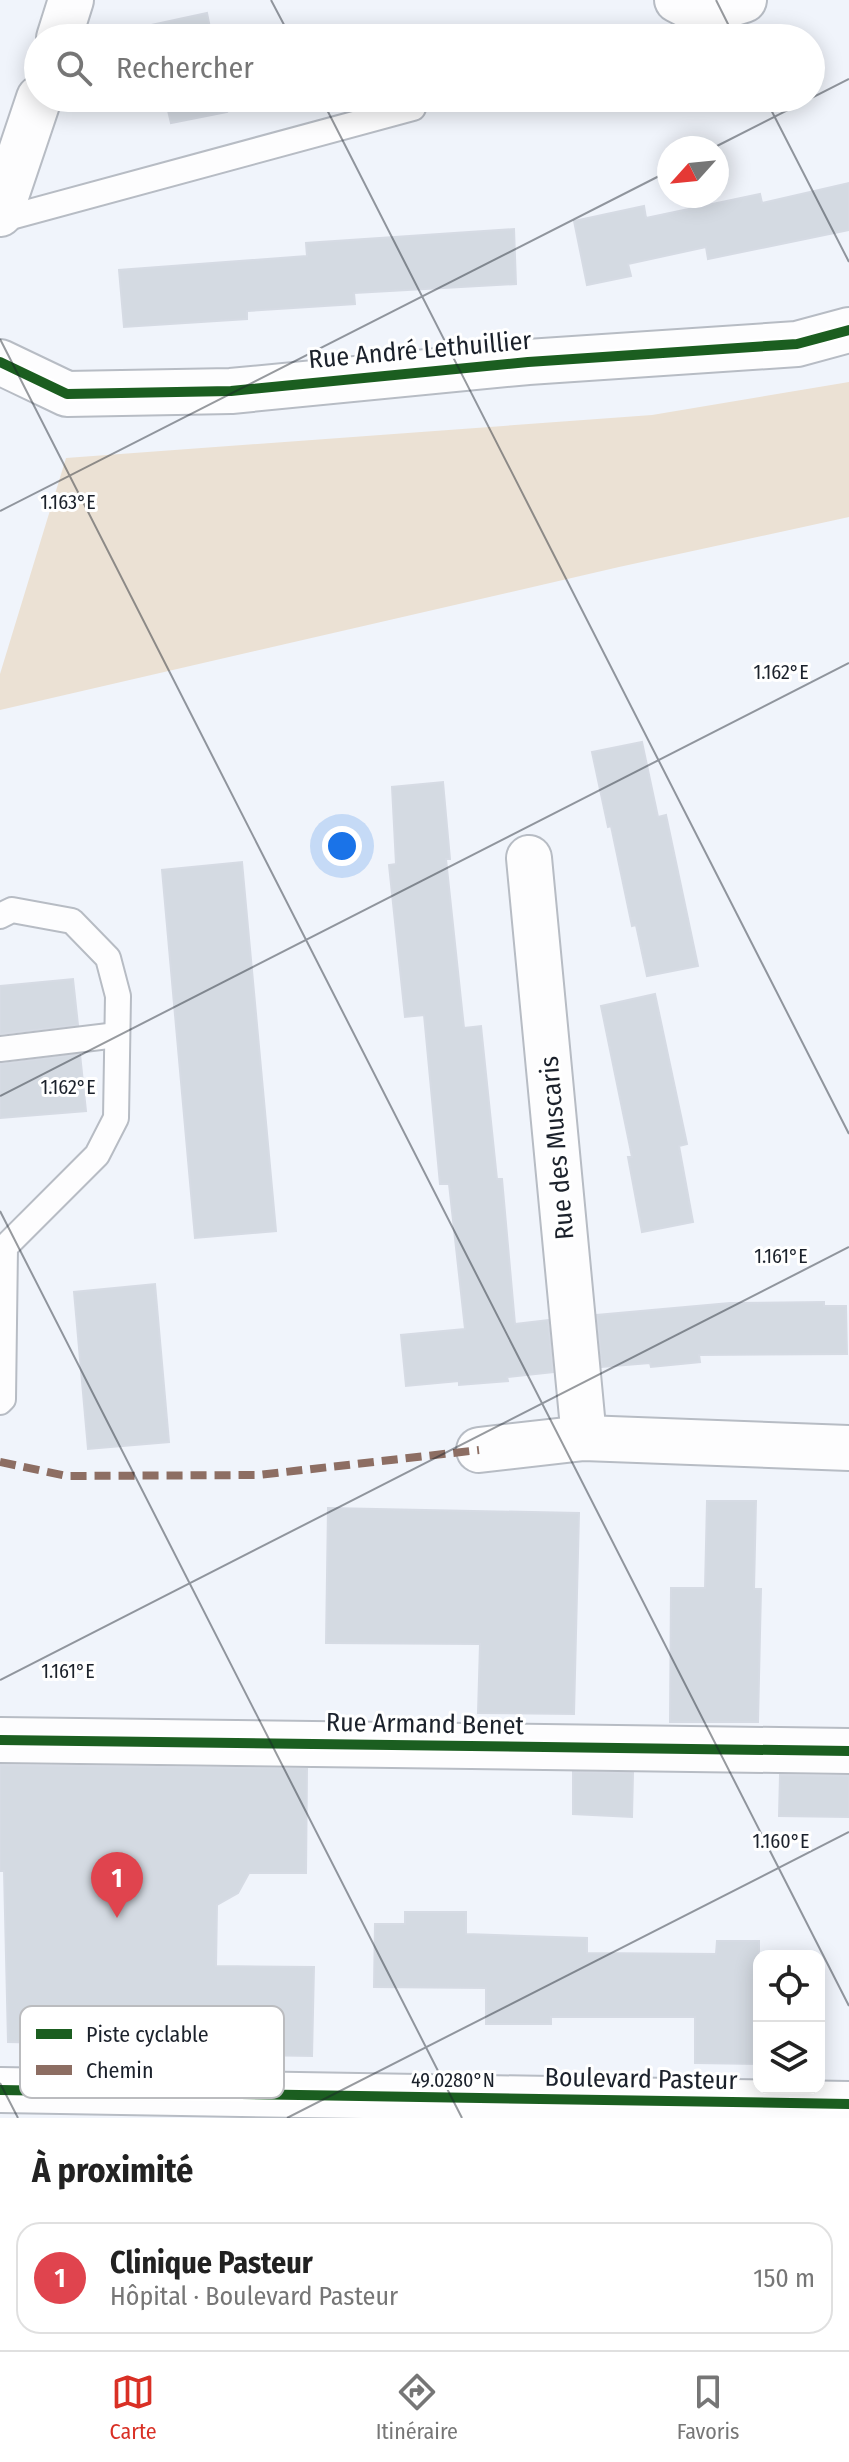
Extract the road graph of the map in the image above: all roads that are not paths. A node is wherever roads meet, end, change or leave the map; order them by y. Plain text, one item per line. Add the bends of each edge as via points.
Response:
1 (71, 0) edge
2 (677, 0) edge
3 (744, 0) edge
4 (63, 24) edge
5 (34, 112) edge
6 (398, 112) edge
7 (0, 214) edge
8 (0, 220) edge
9 (849, 330) edge
10 (0, 362) edge
11 (529, 858) dead end
12 (0, 916) edge
13 (117, 1035) junction
14 (0, 1049) edge
15 (2, 1291) edge
16 (0, 1402) edge
17 (584, 1438) junction
18 (849, 1448) edge
19 (479, 1450) dead end
20 (0, 1740) edge
21 (849, 1751) edge
22 (0, 2090) edge
23 (20, 2090) edge
24 (284, 2095) edge
25 (849, 2104) edge

1 - 4 street
2 - 3 street via 702,13
5 - 7 street
6 - 8 lane
9 - 10 street, Rue André Lethuillier via 797,344 528,362 231,391 67,394
11 - 17 street, Rue des Muscaris
12 - 13 lane via 12,910 72,921 108,958 118,996
13 - 14 lane
13 - 15 lane via 116,1118 97,1155 5,1247
15 - 16 lane
17 - 18 street
17 - 19 street
20 - 21 street, Rue Armand Benet
22 - 23 street, Boulevard Pasteur
24 - 25 street, Boulevard Pasteur

